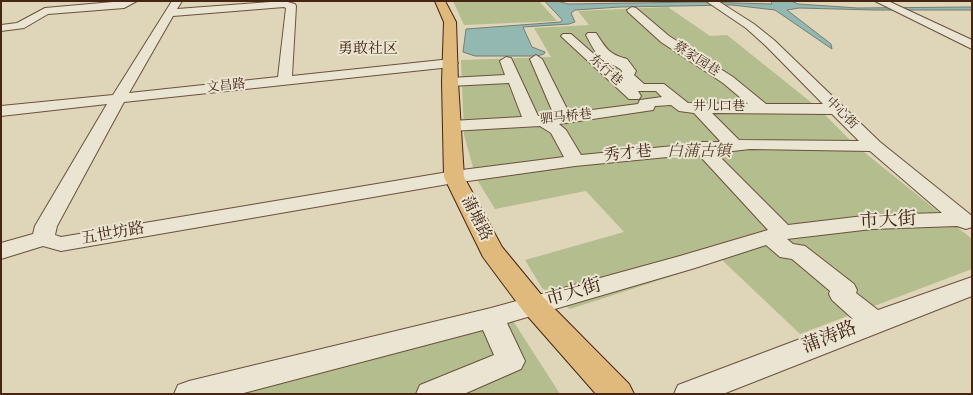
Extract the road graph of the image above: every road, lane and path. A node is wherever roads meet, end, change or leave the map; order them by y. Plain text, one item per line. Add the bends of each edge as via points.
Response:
1 (132, 1) edge
2 (440, 1) edge
3 (880, 1) edge
4 (716, 4) edge
5 (174, 7) edge
6 (632, 10) dead end
7 (1, 28) edge
8 (592, 35) dead end
9 (567, 36) dead end
10 (972, 45) edge
11 (536, 60) dead end
12 (506, 61) dead end
13 (450, 72) junction
14 (514, 79) junction
15 (285, 81) junction
16 (118, 99) junction
17 (673, 100) junction
18 (646, 103) junction
19 (698, 108) junction
20 (762, 108) junction
21 (836, 109) junction
22 (1, 111) edge
23 (564, 117) junction
24 (537, 121) junction
25 (451, 126) junction
26 (734, 145) junction
27 (874, 146) junction
28 (701, 147) junction
29 (575, 161) junction
30 (454, 178) junction
31 (967, 222) edge
32 (777, 235) junction
33 (43, 239) junction
34 (1, 250) edge
35 (972, 286) edge
36 (534, 305) junction
37 (491, 318) junction
38 (874, 322) junction
39 (693, 393) edge
40 (189, 394) edge
41 (431, 394) edge
42 (616, 394) edge

1 - 7 street via 124,5 45,11 20,26
2 - 13 main road, 蒲塘路 via 450,22
3 - 10 street
4 - 21 street, 中心街 via 750,26 770,43
5 - 15 street via 284,4 290,6
5 - 16 street
6 - 20 street, 蔡家园巷 via 665,39 728,80
8 - 17 street, 井儿口巷 via 596,45 616,63 622,62 629,71 627,76 641,88 659,87
9 - 18 street, 东行巷 via 641,102
11 - 23 street
12 - 14 street
13 - 14 street, 文昌路
13 - 15 street, 文昌路
13 - 25 main road, 蒲塘路
14 - 24 street
15 - 16 street, 文昌路
16 - 22 street, 文昌路
16 - 33 street via 46,226
17 - 18 street, 驷马桥巷
17 - 19 street, 井儿口巷 via 684,108
18 - 23 street, 驷马桥巷 via 648,107
19 - 20 street, 井儿口巷
19 - 26 street
20 - 21 street, 井儿口巷
21 - 27 street, 中心街
23 - 24 street, 驷马桥巷
24 - 25 street, 驷马桥巷
24 - 29 street via 558,130
25 - 30 main road, 蒲塘路
26 - 27 street, 秀才巷
26 - 28 street, 秀才巷
27 - 31 street, 中心街
28 - 29 street, 秀才巷
28 - 32 street
29 - 30 street, 秀才巷
30 - 33 street, 五世坊路 via 61,244
30 - 36 main road, 蒲塘路 via 492,251
31 - 32 street, 市大街 via 872,222
32 - 36 street, 市大街
32 - 38 street via 788,252 796,252 845,290 841,294
33 - 34 street
35 - 38 street, 蒲涛路
36 - 37 street, 市大街
36 - 42 main road, 蒲塘路
37 - 40 street, 市大街
37 - 41 street via 511,361
38 - 39 street, 蒲涛路

